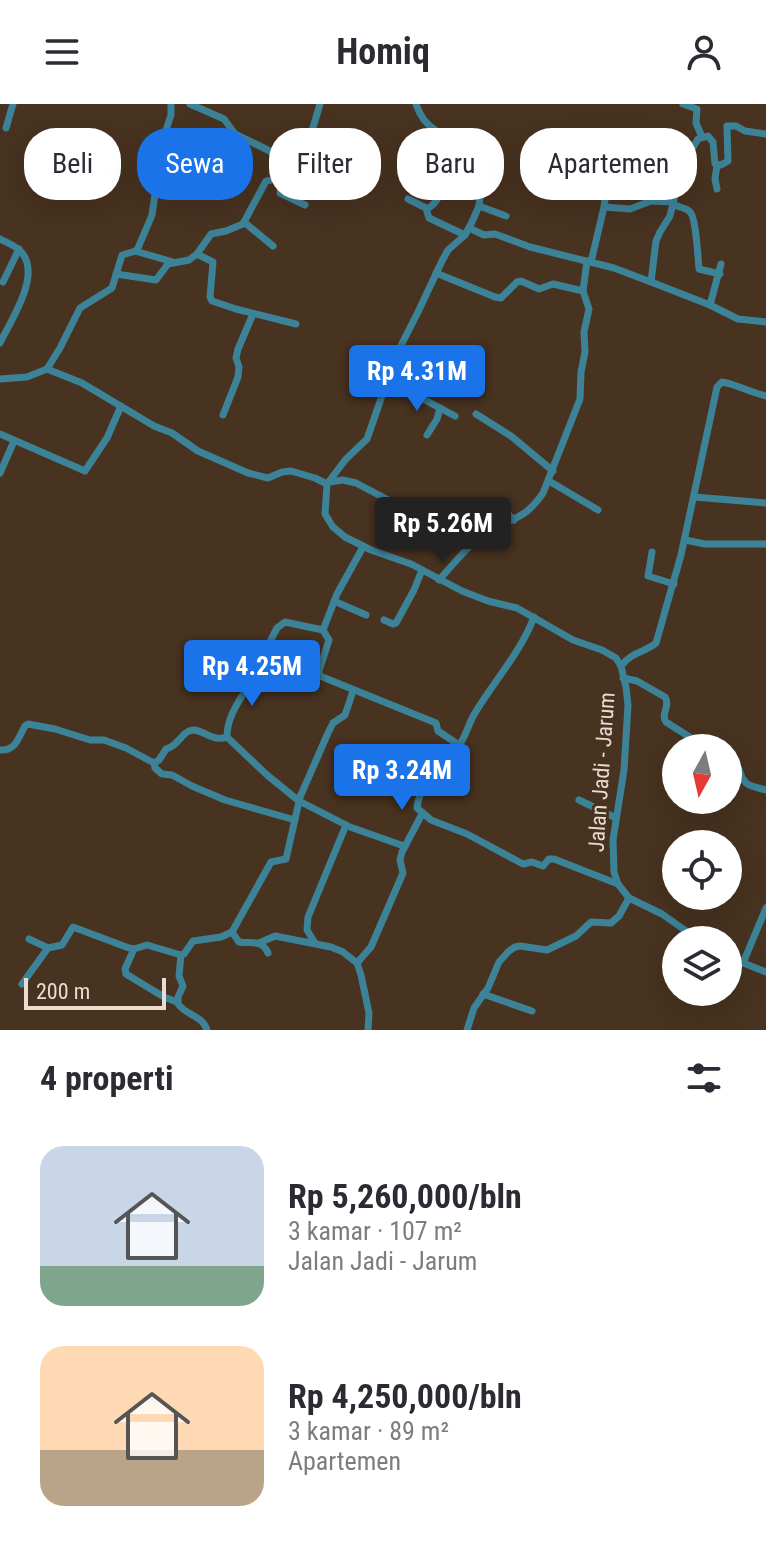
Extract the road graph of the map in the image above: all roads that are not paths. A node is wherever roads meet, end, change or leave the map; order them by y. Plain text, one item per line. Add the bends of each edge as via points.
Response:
1 (13, 104) edge
2 (171, 104) edge
3 (190, 104) edge
4 (320, 104) edge
5 (416, 104) edge
6 (683, 104) edge
7 (727, 126) junction
8 (6, 128) dead end
9 (312, 128) edge
10 (432, 128) edge
11 (766, 134) edge
12 (705, 136) junction
13 (697, 142) edge
14 (269, 151) edge
15 (717, 165) junction
16 (269, 180) edge
17 (717, 189) dead end
18 (295, 200) edge
19 (410, 200) edge
20 (436, 200) edge
21 (480, 200) edge
22 (605, 200) edge
23 (674, 200) edge
24 (673, 203) junction
25 (305, 205) dead end
26 (479, 206) junction
27 (604, 207) junction
28 (427, 209) junction
29 (506, 216) dead end
30 (244, 222) junction
31 (467, 232) junction
32 (0, 239) edge
33 (273, 246) dead end
34 (19, 249) junction
35 (135, 251) junction
36 (197, 254) junction
37 (173, 262) junction
38 (589, 262) junction
39 (721, 264) dead end
40 (436, 273) junction
41 (116, 274) junction
42 (720, 274) junction
43 (3, 282) dead end
44 (651, 282) junction
45 (583, 291) junction
46 (710, 305) junction
47 (253, 314) junction
48 (766, 322) edge
49 (296, 324) dead end
50 (0, 343) edge
51 (47, 369) junction
52 (0, 379) edge
53 (385, 387) junction
54 (766, 396) edge
55 (121, 406) junction
56 (440, 408) junction
57 (476, 414) dead end
58 (223, 415) dead end
59 (455, 416) dead end
60 (0, 434) edge
61 (427, 435) dead end
62 (14, 441) junction
63 (553, 471) junction
64 (0, 473) edge
65 (549, 481) junction
66 (328, 483) junction
67 (694, 497) junction
68 (495, 501) dead end
69 (766, 503) edge
70 (598, 510) dead end
71 (417, 515) dead end
72 (514, 520) junction
73 (685, 540) junction
74 (766, 544) edge
75 (363, 547) junction
76 (652, 552) dead end
77 (422, 570) junction
78 (439, 580) junction
79 (674, 584) junction
80 (334, 601) junction
81 (366, 615) dead end
82 (534, 617) junction
83 (384, 620) dead end
84 (323, 630) junction
85 (621, 666) junction
86 (623, 678) junction
87 (353, 691) junction
88 (685, 734) edge
89 (227, 737) junction
90 (459, 745) junction
91 (0, 750) edge
92 (154, 763) junction
93 (742, 779) edge
94 (766, 790) edge
95 (579, 800) dead end
96 (299, 801) junction
97 (422, 814) junction
98 (616, 818) junction
99 (295, 820) junction
100 (346, 825) junction
101 (404, 846) junction
102 (618, 884) junction
103 (629, 898) junction
104 (766, 908) edge
105 (679, 926) edge
106 (232, 932) junction
107 (29, 939) dead end
108 (259, 943) junction
109 (315, 943) junction
110 (48, 948) junction
111 (134, 949) junction
112 (268, 953) dead end
113 (181, 955) junction
114 (357, 963) junction
115 (743, 963) joint
116 (766, 972) edge
117 (22, 984) dead end
118 (483, 994) junction
119 (177, 1002) junction
120 (532, 1011) dead end
121 (207, 1030) edge
122 (368, 1030) edge
123 (467, 1030) edge

1 - 8 street
2 - 35 street via 152,215
3 - 14 street via 224,119 235,134
4 - 9 street
5 - 10 street
6 - 12 street via 697,110 696,123
7 - 11 street
7 - 12 street
7 - 15 street via 728,161
12 - 13 street
12 - 15 street via 713,142
15 - 17 street
16 - 30 street
18 - 25 street
19 - 28 street
20 - 28 street
21 - 26 street
22 - 27 street
23 - 24 street
24 - 27 street
24 - 42 street via 693,215 699,269
24 - 44 street via 656,241
26 - 29 street
26 - 31 street
27 - 38 street
28 - 31 street via 429,218
30 - 33 street
30 - 36 street via 211,234
31 - 38 street via 495,234
31 - 40 street via 448,250
32 - 34 street
34 - 43 street
34 - 50 street via 30,275
35 - 37 street
35 - 41 street via 122,255
36 - 37 street
36 - 47 street via 213,262 212,301
37 - 41 street via 155,280
38 - 44 street
38 - 45 street
39 - 42 street
40 - 45 street via 501,298 521,281 539,289 553,284
40 - 53 street
41 - 51 street via 112,288 80,308
42 - 46 street
44 - 46 street
45 - 63 street via 589,309 581,394
46 - 48 street via 738,319
47 - 49 street
47 - 58 street via 238,349 238,377
51 - 52 street
51 - 55 street
53 - 56 street via 410,392
53 - 66 street via 367,439
54 - 67 street via 719,384
55 - 62 street via 85,471
55 - 66 street via 248,473 268,478 291,471
56 - 59 street
56 - 61 street
57 - 63 street
60 - 62 street
62 - 64 street
63 - 65 street
65 - 70 street
65 - 72 street via 536,504
66 - 71 street via 356,483
66 - 75 street, Jalan Jadi - Jarum via 328,520
67 - 69 street
67 - 73 street
68 - 72 street
72 - 78 street via 479,538
73 - 74 street
73 - 79 street
75 - 77 street, Jalan Jadi - Jarum
75 - 80 street
76 - 79 street via 648,576
77 - 78 street, Jalan Jadi - Jarum
77 - 83 street via 396,623
78 - 82 street, Jalan Jadi - Jarum
79 - 85 street via 656,643
80 - 81 street
80 - 84 street
82 - 85 street, Jalan Jadi - Jarum via 612,655
82 - 90 street
84 - 87 street via 329,640 319,676
84 - 89 street via 280,624 237,704
85 - 86 street, Jalan Jadi - Jarum
86 - 88 street via 665,697 666,722
86 - 98 street, Jalan Jadi - Jarum via 628,705
87 - 90 street via 436,723 438,731
87 - 96 street
89 - 92 street via 218,740 189,731
89 - 96 street
90 - 97 street via 421,791 417,808
91 - 92 street via 14,746 28,724 104,740
92 - 99 street via 162,774 212,795
93 - 94 street
95 - 98 street
96 - 99 street
96 - 100 street
97 - 101 street
97 - 102 street via 523,864 543,866 554,859
98 - 102 street, Jalan Jadi - Jarum via 612,850
99 - 106 street via 286,859 271,862
100 - 101 street
100 - 109 street via 308,917 307,930
101 - 114 street via 401,877 371,947
102 - 103 street, Jalan Jadi - Jarum
103 - 105 street, Jalan Jadi - Jarum
103 - 118 street via 611,923 591,922 547,950 515,947 499,962
104 - 115 street
106 - 108 street via 239,942
106 - 113 street via 193,941
107 - 110 street
108 - 109 street via 275,936
108 - 112 street
109 - 114 street
110 - 111 street via 63,944 73,927
110 - 117 street
111 - 113 street via 147,945
111 - 119 street via 126,974
113 - 119 street via 183,986
114 - 122 street
115 - 116 street
118 - 120 street
118 - 123 street
119 - 121 street via 204,1021

